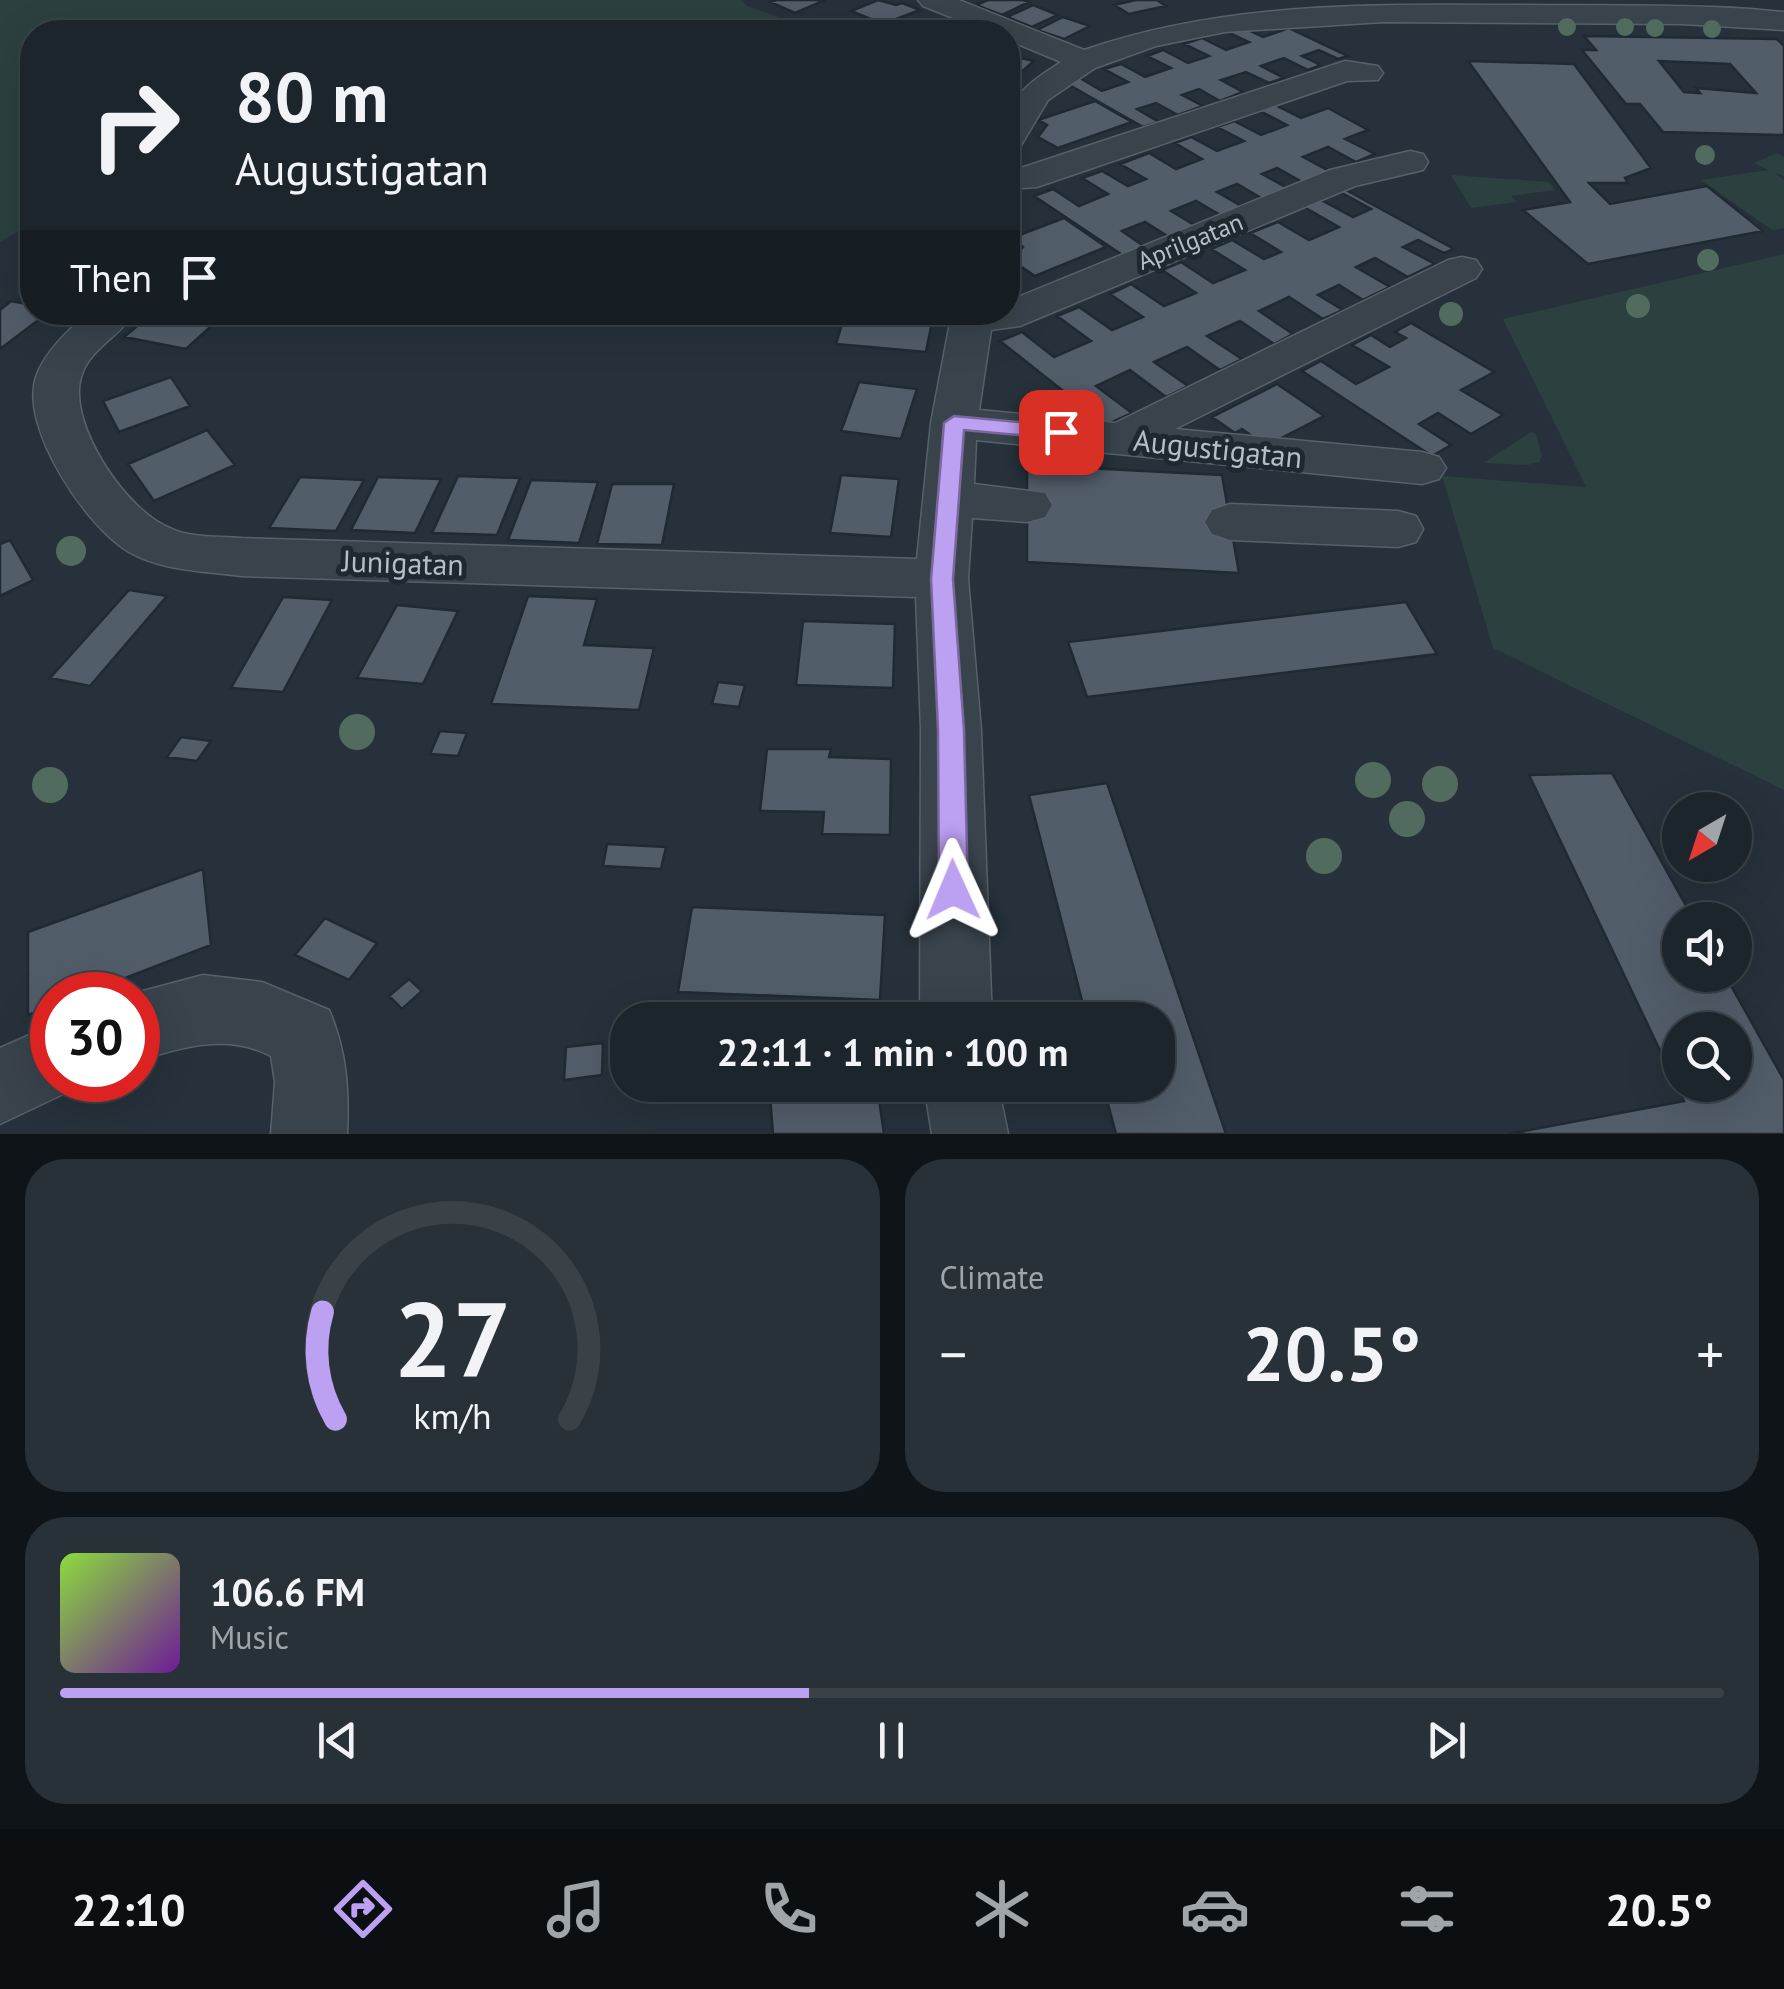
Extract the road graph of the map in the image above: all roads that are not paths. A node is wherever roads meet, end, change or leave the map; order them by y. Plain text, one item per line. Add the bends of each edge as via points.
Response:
1 (934, 0) edge
2 (1204, 7) edge
3 (1775, 13) edge
4 (984, 20) edge
5 (1020, 34) edge
6 (1072, 55) junction
7 (1366, 73) dead end
8 (1020, 109) edge
9 (1410, 162) dead end
10 (1020, 179) edge
11 (1462, 269) dead end
12 (1020, 312) edge
13 (101, 325) edge
14 (970, 325) edge
15 (954, 423) junction
16 (1132, 439) junction
17 (1281, 456) junction
18 (1422, 468) dead end
19 (949, 499) junction
20 (1027, 505) dead end
21 (1230, 522) dead end
22 (1294, 524) junction
23 (1398, 529) dead end
24 (942, 579) junction
25 (956, 1002) edge
26 (160, 1017) edge
27 (30, 1072) edge
28 (0, 1087) edge
29 (965, 1102) edge
30 (309, 1134) edge
31 (970, 1134) edge

1 - 4 street
2 - 3 street
2 - 6 street
5 - 6 street
6 - 8 street via 1043,76
7 - 10 street via 1345,71
9 - 12 street, Aprilgatan via 1343,178
11 - 16 street via 1132,431
13 - 24 street, Junigatan via 65,366 56,388 58,412 80,463 106,500 131,529 163,546 240,557
14 - 15 street, Aprilgatan
15 - 16 street, Augustigatan
15 - 19 street, Aprilgatan
16 - 17 street, Augustigatan
17 - 18 street, Augustigatan
17 - 22 street
19 - 20 street
19 - 24 street, Aprilgatan
21 - 22 street
22 - 23 street
24 - 25 street, Aprilgatan
26 - 30 street via 224,1008 268,1015 304,1036 312,1082
27 - 28 street
29 - 31 street

